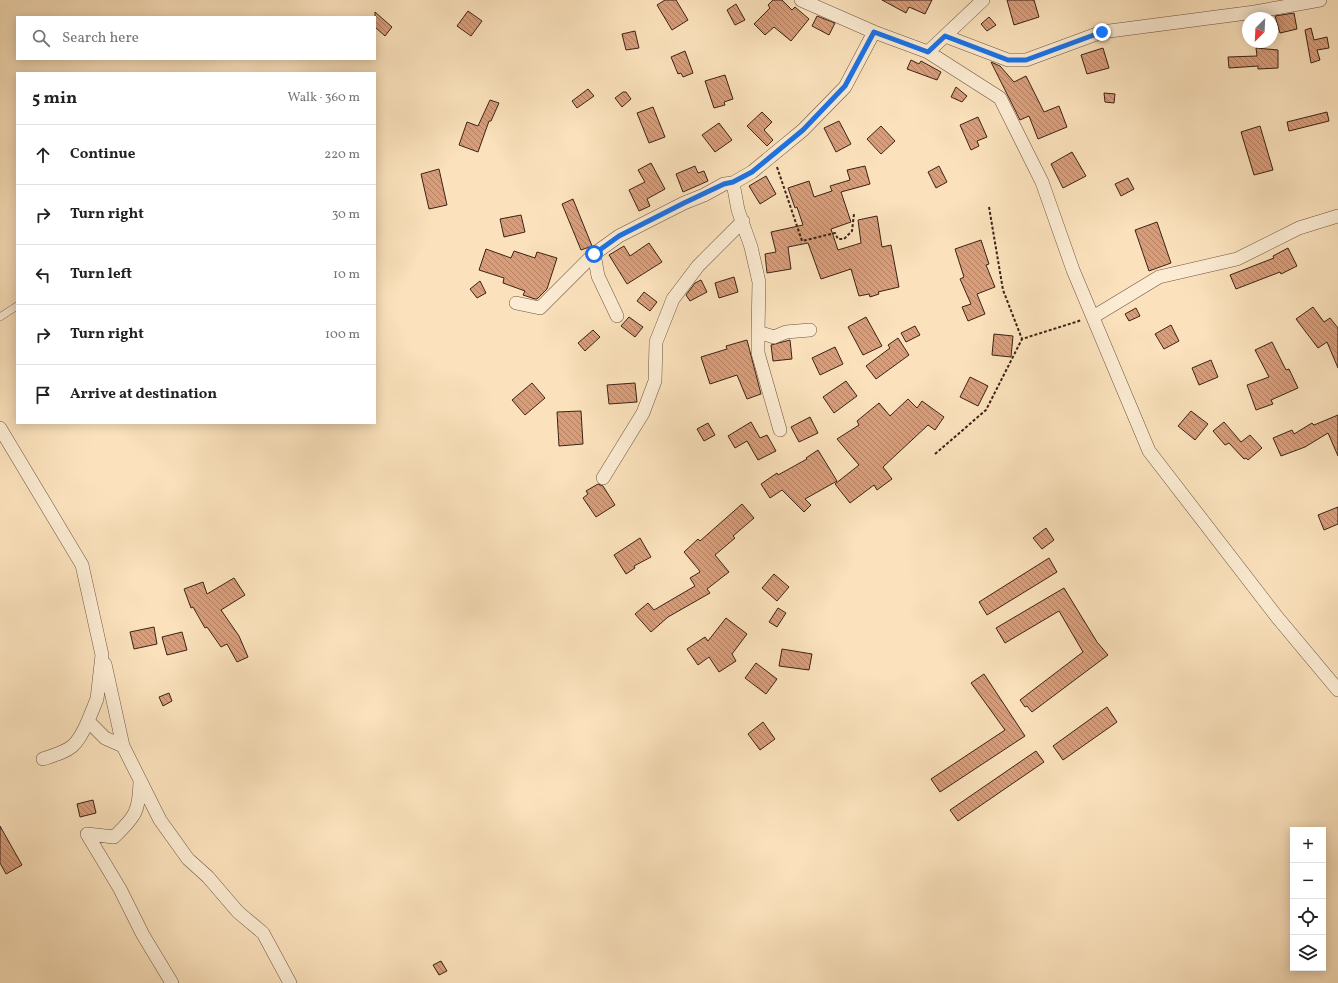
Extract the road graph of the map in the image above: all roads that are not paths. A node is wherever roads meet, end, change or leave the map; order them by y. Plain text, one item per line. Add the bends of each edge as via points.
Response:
1 (801, 0) edge
2 (983, 0) edge
3 (1320, 0) edge
4 (874, 32) junction
5 (945, 36) junction
6 (928, 52) junction
7 (733, 182) junction
8 (1338, 216) edge
9 (743, 221) junction
10 (594, 254) junction
11 (516, 303) dead end
12 (16, 307) edge
13 (617, 316) dead end
14 (0, 317) edge
15 (1092, 317) junction
16 (810, 330) dead end
17 (758, 332) junction
18 (0, 428) edge
19 (780, 430) dead end
20 (603, 478) dead end
21 (102, 655) junction
22 (1338, 690) edge
23 (88, 721) junction
24 (123, 746) junction
25 (43, 759) dead end
26 (140, 780) junction
27 (172, 983) edge
28 (290, 983) edge

1 - 4 street
2 - 5 street
3 - 5 street via 1255,12 1102,32 1026,60 1008,60
4 - 6 street
4 - 7 street via 845,86 803,130 752,172
5 - 6 street
6 - 15 street via 1000,98 1042,182
7 - 9 street via 736,204
7 - 10 street via 724,184 619,236
8 - 15 street via 1299,228 1237,259 1159,277
9 - 17 street via 759,282
9 - 20 street via 698,266 673,299 656,342 655,381 643,413
10 - 11 street via 540,308
10 - 13 street via 598,276
12 - 14 lane
15 - 22 street via 1149,451 1277,617
16 - 17 street via 774,336
17 - 19 street via 758,353
18 - 21 street via 82,565
21 - 23 street via 96,699
21 - 24 street
23 - 24 street via 105,738
23 - 25 street via 82,735 69,750
24 - 26 street
26 - 27 street via 139,806 121,830 114,836 87,834
26 - 28 street via 160,820 188,859 208,877 238,912 263,933

